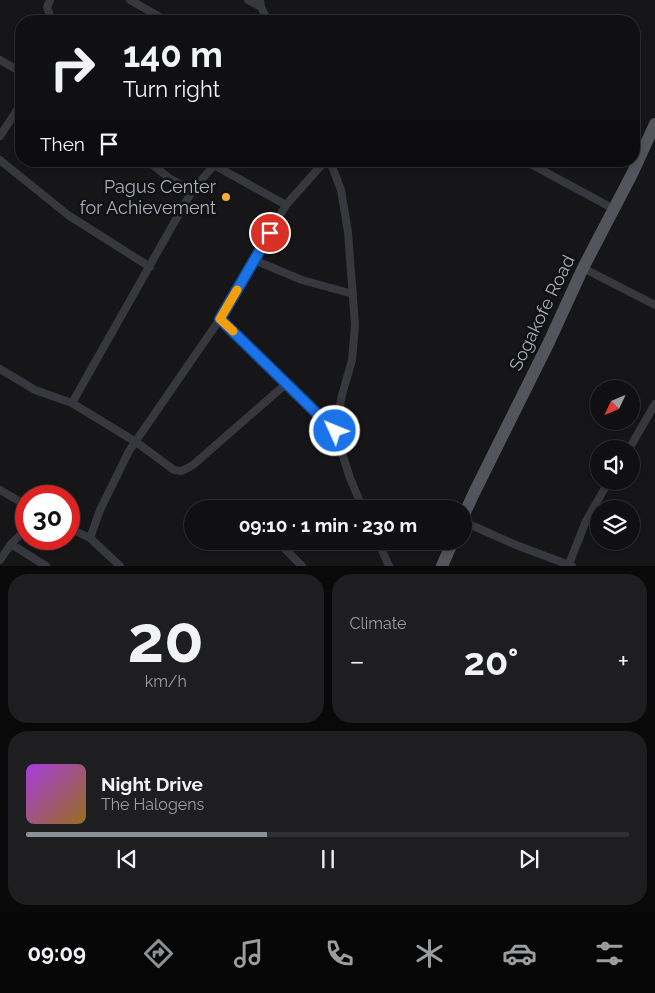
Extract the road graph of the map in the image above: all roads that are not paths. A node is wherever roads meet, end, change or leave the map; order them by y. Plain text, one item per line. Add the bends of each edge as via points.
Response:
1 (50, 0) edge
2 (130, 0) edge
3 (248, 0) edge
4 (260, 4) edge
5 (50, 15) edge
6 (156, 15) edge
7 (0, 60) edge
8 (15, 69) edge
9 (15, 113) edge
10 (655, 124) edge
11 (0, 136) edge
12 (640, 155) edge
13 (0, 160) edge
14 (155, 167) edge
15 (212, 167) edge
16 (218, 167) edge
17 (320, 167) edge
18 (332, 167) edge
19 (536, 167) edge
20 (634, 167) edge
21 (192, 191) junction
22 (286, 205) junction
23 (614, 209) junction
24 (254, 260) junction
25 (150, 267) junction
26 (582, 268) junction
27 (353, 294) junction
28 (655, 305) edge
29 (220, 319) junction
30 (0, 370) edge
31 (287, 383) junction
32 (72, 403) junction
33 (654, 408) edge
34 (335, 431) junction
35 (634, 440) edge
36 (136, 442) junction
37 (0, 490) edge
38 (604, 490) edge
39 (15, 499) edge
40 (359, 500) edge
41 (471, 500) edge
42 (472, 525) edge
43 (80, 533) edge
44 (90, 538) junction
45 (15, 540) edge
46 (11, 544) junction
47 (287, 550) edge
48 (382, 550) edge
49 (449, 550) edge
50 (0, 560) edge
51 (570, 565) edge
52 (46, 566) edge
53 (120, 566) edge
54 (302, 566) edge
55 (389, 566) edge
56 (442, 566) edge

1 - 5 street via 47,7
2 - 6 street
3 - 4 street
7 - 8 street
9 - 11 street
10 - 12 main road, Sogakofe Road
13 - 25 street via 68,215
14 - 21 street
15 - 21 street
16 - 22 street
17 - 22 street
18 - 27 street via 342,190
19 - 23 street
20 - 23 main road, Sogakofe Road
21 - 25 street
22 - 24 street
23 - 26 main road, Sogakofe Road
24 - 27 street via 302,280
24 - 29 street
25 - 32 street
26 - 28 street
26 - 41 main road, Sogakofe Road
27 - 34 street via 352,360
29 - 31 street
29 - 36 street
30 - 32 street via 34,390
31 - 34 street
31 - 36 street via 182,471 174,470
32 - 36 street
33 - 35 street
34 - 40 street
36 - 44 street via 118,471
37 - 39 street
38 - 51 street via 586,521
42 - 51 street
43 - 44 street
44 - 53 street
45 - 46 street
46 - 50 street
46 - 52 street
47 - 54 street
48 - 55 street
49 - 56 main road

